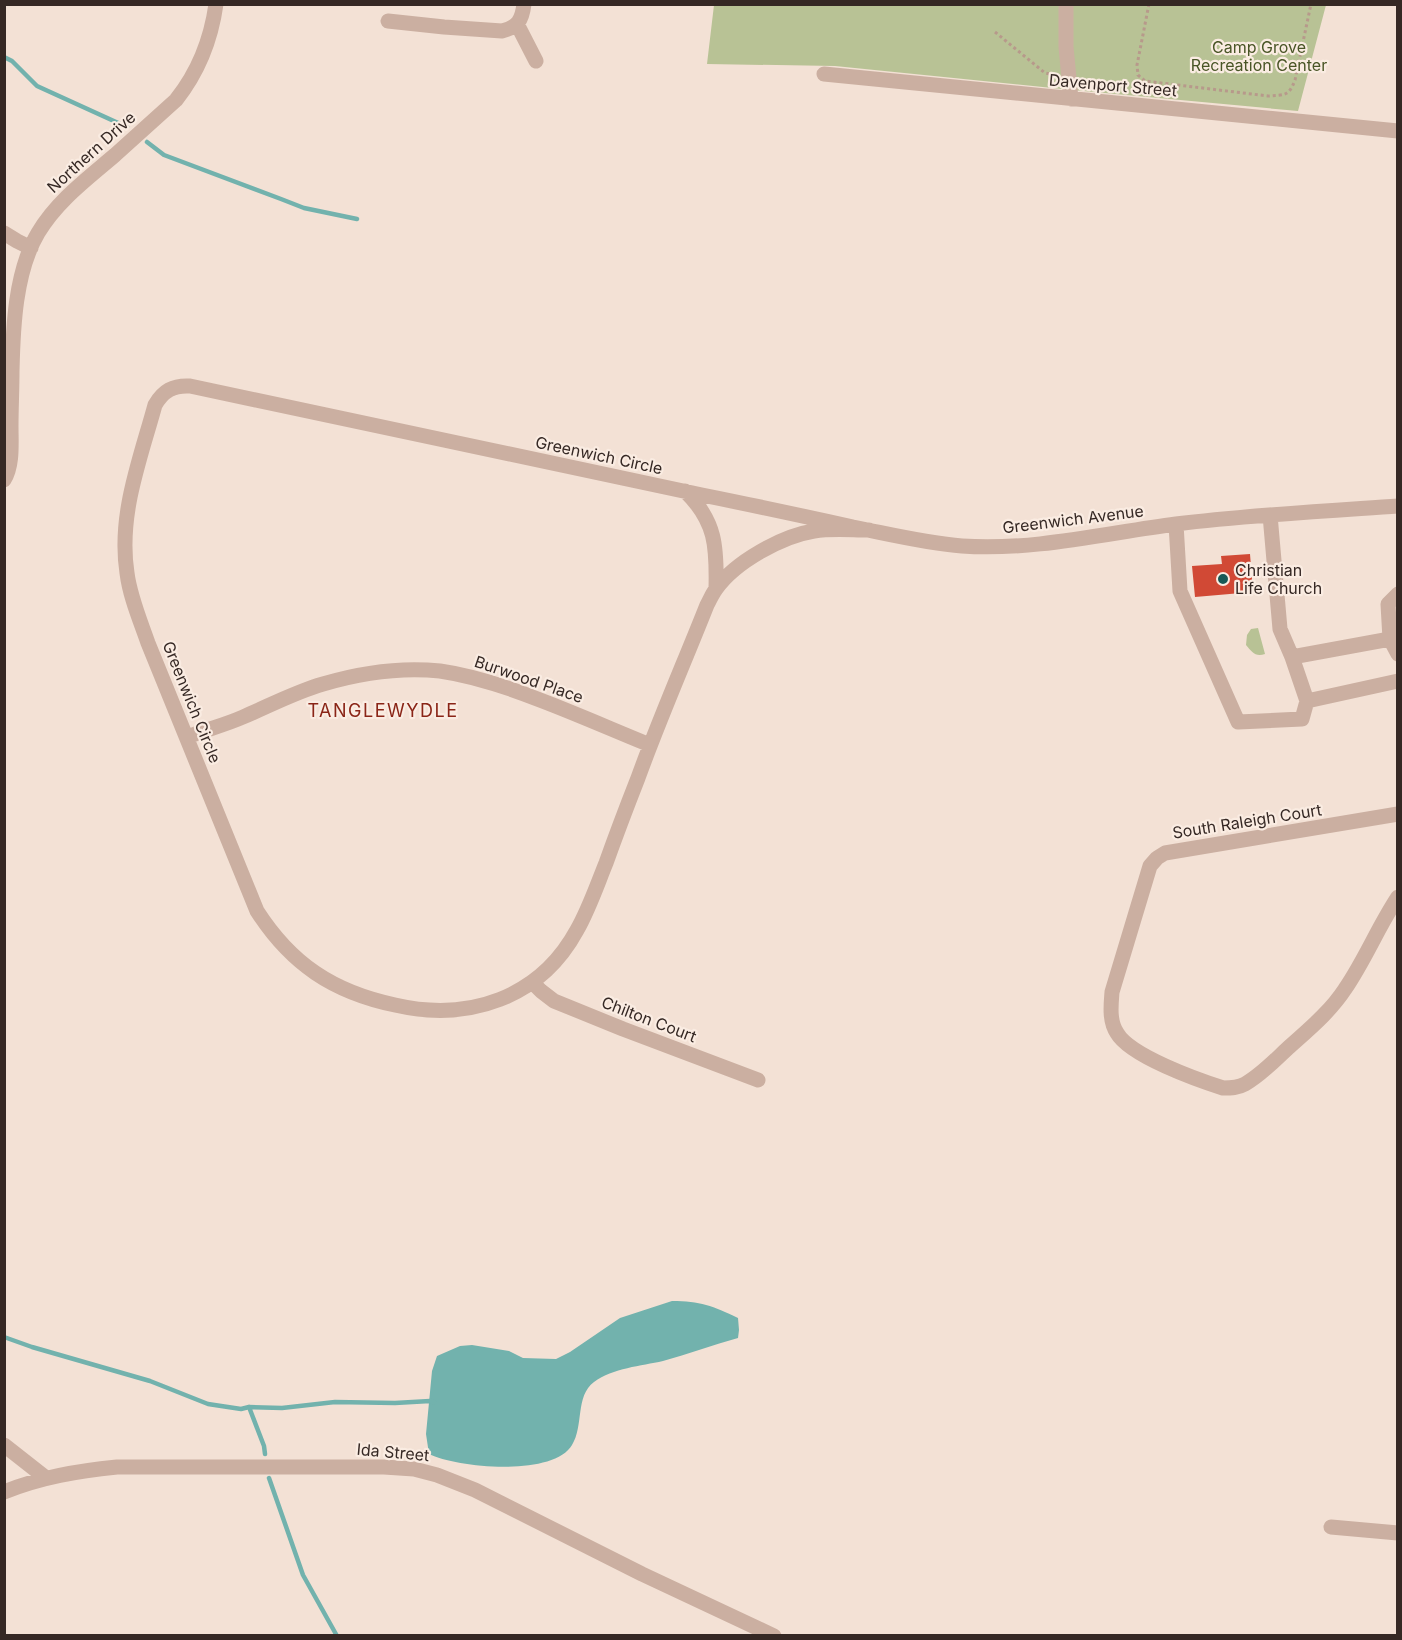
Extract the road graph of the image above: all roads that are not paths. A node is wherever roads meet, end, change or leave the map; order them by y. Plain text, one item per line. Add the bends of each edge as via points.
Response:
1 (216, 4) edge
2 (524, 4) edge
3 (1066, 4) edge
4 (388, 21) dead end
5 (517, 24) junction
6 (536, 61) dead end
7 (824, 74) dead end
8 (1071, 99) junction
9 (1398, 131) edge
10 (4, 233) edge
11 (31, 248) junction
12 (4, 480) edge
13 (685, 491) junction
14 (1398, 506) edge
15 (1270, 515) junction
16 (1176, 524) junction
17 (869, 530) junction
18 (716, 589) junction
19 (1398, 594) edge
20 (1390, 639) junction
21 (1398, 654) edge
22 (1292, 657) junction
23 (1398, 681) edge
24 (1307, 702) junction
25 (187, 737) junction
26 (650, 745) junction
27 (1398, 814) edge
28 (1398, 897) edge
29 (532, 982) junction
30 (758, 1080) dead end
31 (4, 1445) edge
32 (46, 1478) junction
33 (4, 1492) edge
34 (1331, 1527) dead end
35 (1398, 1533) edge
36 (774, 1635) edge

1 - 11 street, Northern Drive via 206,50 176,100 73,190 54,211
2 - 5 street
3 - 8 street
4 - 5 street via 502,31
5 - 6 street
7 - 8 street, Davenport Street
8 - 9 street, Davenport Street
10 - 11 street
11 - 12 street, Northern Drive via 17,299 9,473
13 - 17 street, Greenwich Avenue
13 - 18 street, Greenwich Circle via 697,503 712,533
13 - 25 street, Greenwich Circle via 190,386 173,387 155,405 130,496 124,548 133,599
14 - 15 street, Greenwich Avenue
15 - 16 street, Greenwich Avenue
15 - 22 street via 1280,629
16 - 17 street, Greenwich Avenue via 1007,546 924,542
16 - 24 street via 1180,591 1238,722 1302,719
17 - 18 street, Greenwich Circle via 832,529 797,536 749,559
18 - 26 street, Greenwich Circle
19 - 20 street via 1388,604
20 - 21 street
20 - 22 street
22 - 24 street
23 - 24 street
25 - 26 street, Burwood Place via 319,685 406,670 438,671 498,684
25 - 29 street, Greenwich Circle via 257,911 282,945 304,965 346,990 405,1008 466,1009 487,1005
26 - 29 street, Greenwich Circle via 586,914 566,948
27 - 28 street, South Raleigh Court via 1166,853 1157,858 1150,866 1112,992 1111,1009 1117,1034 1167,1067 1223,1088 1246,1083 1326,1014 1344,992
29 - 30 street, Chilton Court via 554,1001
31 - 32 street
32 - 33 street, Ida Street
32 - 36 street, Ida Street via 117,1467 414,1469 475,1490
34 - 35 street

